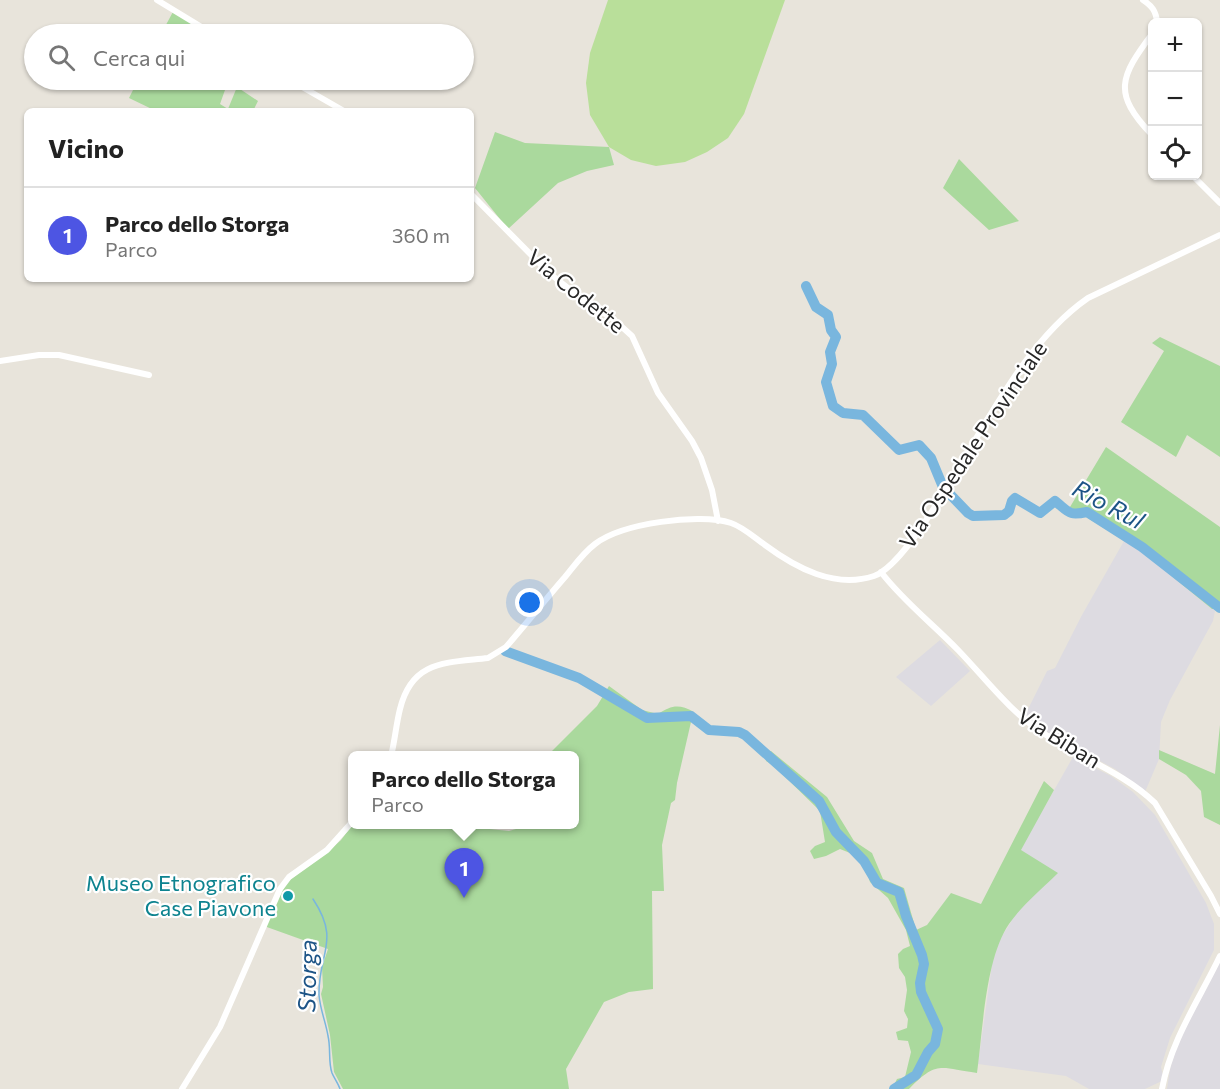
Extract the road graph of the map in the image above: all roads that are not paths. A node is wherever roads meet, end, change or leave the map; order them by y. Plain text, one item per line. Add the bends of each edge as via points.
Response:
1 (157, 0) edge
2 (1143, 0) edge
3 (1156, 18) edge
4 (197, 24) edge
5 (1148, 40) edge
6 (307, 90) edge
7 (339, 108) edge
8 (1148, 130) edge
9 (1197, 180) edge
10 (474, 197) edge
11 (1220, 203) edge
12 (1220, 235) edge
13 (0, 361) edge
14 (149, 375) dead end
15 (718, 521) junction
16 (881, 572) junction
17 (392, 751) edge
18 (348, 827) edge
19 (1220, 914) edge
20 (1220, 956) edge
21 (182, 1089) edge
22 (1162, 1089) edge

1 - 4 street
2 - 3 street via 1156,12
5 - 8 street via 1128,68 1124,83 1131,110
6 - 7 street
9 - 11 street
10 - 15 street, Via Codette via 549,273 632,336 658,393 701,458
12 - 16 street, Via Ospedale Provinciale via 1088,298 1056,324 1023,366 912,540
13 - 14 street via 59,355
15 - 16 street via 732,523 781,556 825,577 855,580
15 - 17 street via 671,520 603,539 585,553 506,647 488,658 436,665 415,677 403,700
16 - 19 street, Via Biban via 1017,713 1044,734 1119,775 1155,803
18 - 21 street via 327,850 289,877 280,889 220,1027
20 - 22 street via 1178,1036

